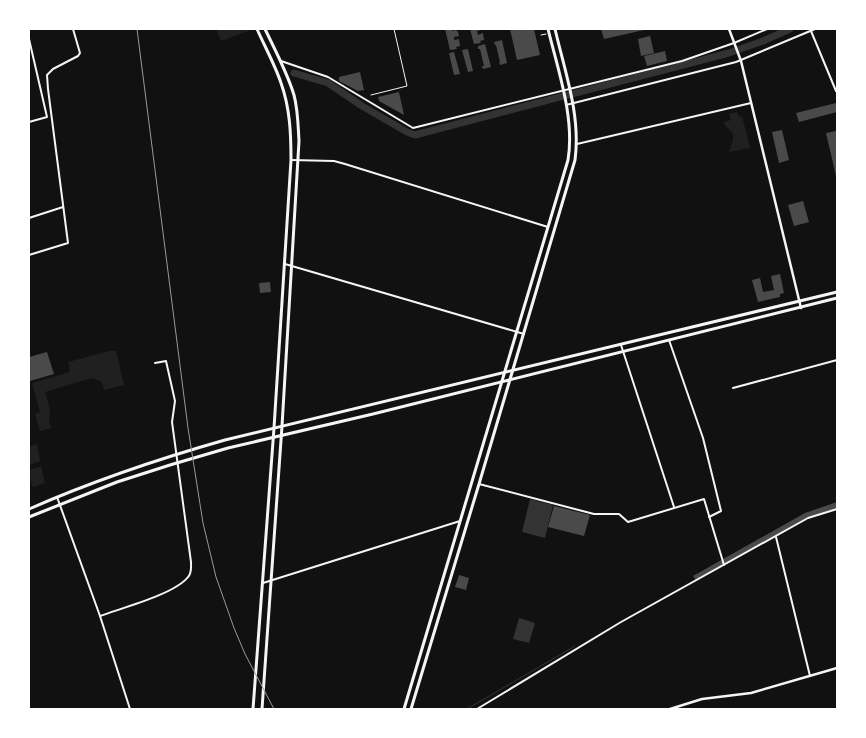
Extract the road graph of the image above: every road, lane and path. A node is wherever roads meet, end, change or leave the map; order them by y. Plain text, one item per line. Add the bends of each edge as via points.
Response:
1 (73, 29) edge
2 (257, 29) edge
3 (265, 29) edge
4 (394, 29) edge
5 (548, 29) edge
6 (555, 29) edge
7 (729, 29) edge
8 (766, 29) edge
9 (814, 29) edge
10 (811, 31) junction
11 (29, 39) edge
12 (735, 44) junction
13 (281, 61) junction
14 (741, 61) junction
15 (570, 90) junction
16 (562, 91) junction
17 (837, 91) edge
18 (371, 95) dead end
19 (751, 103) junction
20 (573, 104) junction
21 (566, 106) junction
22 (29, 122) edge
23 (577, 144) junction
24 (291, 160) junction
25 (298, 160) junction
26 (63, 207) junction
27 (29, 218) edge
28 (548, 228) junction
29 (29, 256) edge
30 (284, 264) junction
31 (292, 266) junction
32 (837, 292) edge
33 (837, 298) edge
34 (799, 301) junction
35 (801, 308) junction
36 (516, 332) junction
37 (524, 334) junction
38 (669, 340) junction
39 (621, 345) junction
40 (623, 352) junction
41 (837, 360) edge
42 (155, 363) dead end
43 (513, 370) junction
44 (504, 372) junction
45 (510, 380) junction
46 (501, 382) junction
47 (733, 388) dead end
48 (282, 426) junction
49 (274, 428) junction
50 (282, 436) junction
51 (273, 438) junction
52 (479, 484) junction
53 (57, 497) junction
54 (60, 504) junction
55 (674, 507) junction
56 (29, 509) edge
57 (837, 509) edge
58 (29, 517) edge
59 (709, 517) junction
60 (460, 521) junction
61 (776, 536) junction
62 (724, 566) junction
63 (270, 580) junction
64 (262, 583) junction
65 (100, 616) junction
66 (837, 668) edge
67 (810, 676) junction
68 (480, 708) edge
69 (130, 709) edge
70 (253, 709) edge
71 (262, 709) edge
72 (404, 709) edge
73 (411, 709) edge
74 (477, 709) edge
75 (672, 709) edge

1 - 26 street via 80,53 47,75
2 - 24 main road via 285,94
3 - 13 main road
4 - 18 lane via 407,86
5 - 16 main road
6 - 15 main road
7 - 12 street
8 - 12 street
9 - 10 street
10 - 14 street
10 - 17 street
11 - 22 street via 47,117
12 - 14 street
12 - 15 street via 682,61
13 - 16 street via 328,77 413,128
13 - 25 main road via 296,105
14 - 19 street
14 - 20 street
15 - 16 street
15 - 20 main road
16 - 21 main road
19 - 23 street
19 - 34 street
20 - 21 street
20 - 23 main road
21 - 28 main road via 569,119 569,152
23 - 37 main road via 572,173
24 - 25 street
24 - 30 main road
25 - 28 street via 334,161
25 - 31 main road
26 - 27 street
26 - 29 street via 68,243
28 - 36 main road
30 - 31 street
30 - 49 main road
31 - 36 street
31 - 48 main road
32 - 34 main road
33 - 35 main road
34 - 35 street
34 - 39 main road
35 - 38 main road
36 - 37 street
36 - 44 main road
37 - 43 main road
38 - 40 main road
38 - 59 street via 703,438 721,511
39 - 40 street
39 - 43 main road
40 - 45 main road
40 - 55 street
41 - 47 street
42 - 65 street via 166,361 175,401 172,422 191,571 188,577 173,589
43 - 44 main road
43 - 45 main road
44 - 46 main road
44 - 48 main road
45 - 46 main road
45 - 52 main road
46 - 50 main road
46 - 60 main road
48 - 49 main road
48 - 50 main road
49 - 51 main road
49 - 53 main road via 168,456
50 - 51 main road
50 - 63 main road
51 - 54 main road via 170,465
51 - 64 main road
52 - 55 street via 594,514 620,514 628,522
52 - 73 main road
53 - 54 street
53 - 56 main road
54 - 58 main road
54 - 65 street
55 - 59 street via 704,498
57 - 61 street via 808,518
59 - 62 street
60 - 63 street
60 - 72 main road
61 - 62 street
61 - 67 street
62 - 68 street via 621,622
63 - 64 street
63 - 71 main road
64 - 70 main road
65 - 69 street
66 - 67 street
67 - 75 street via 751,693 702,699
68 - 74 street

